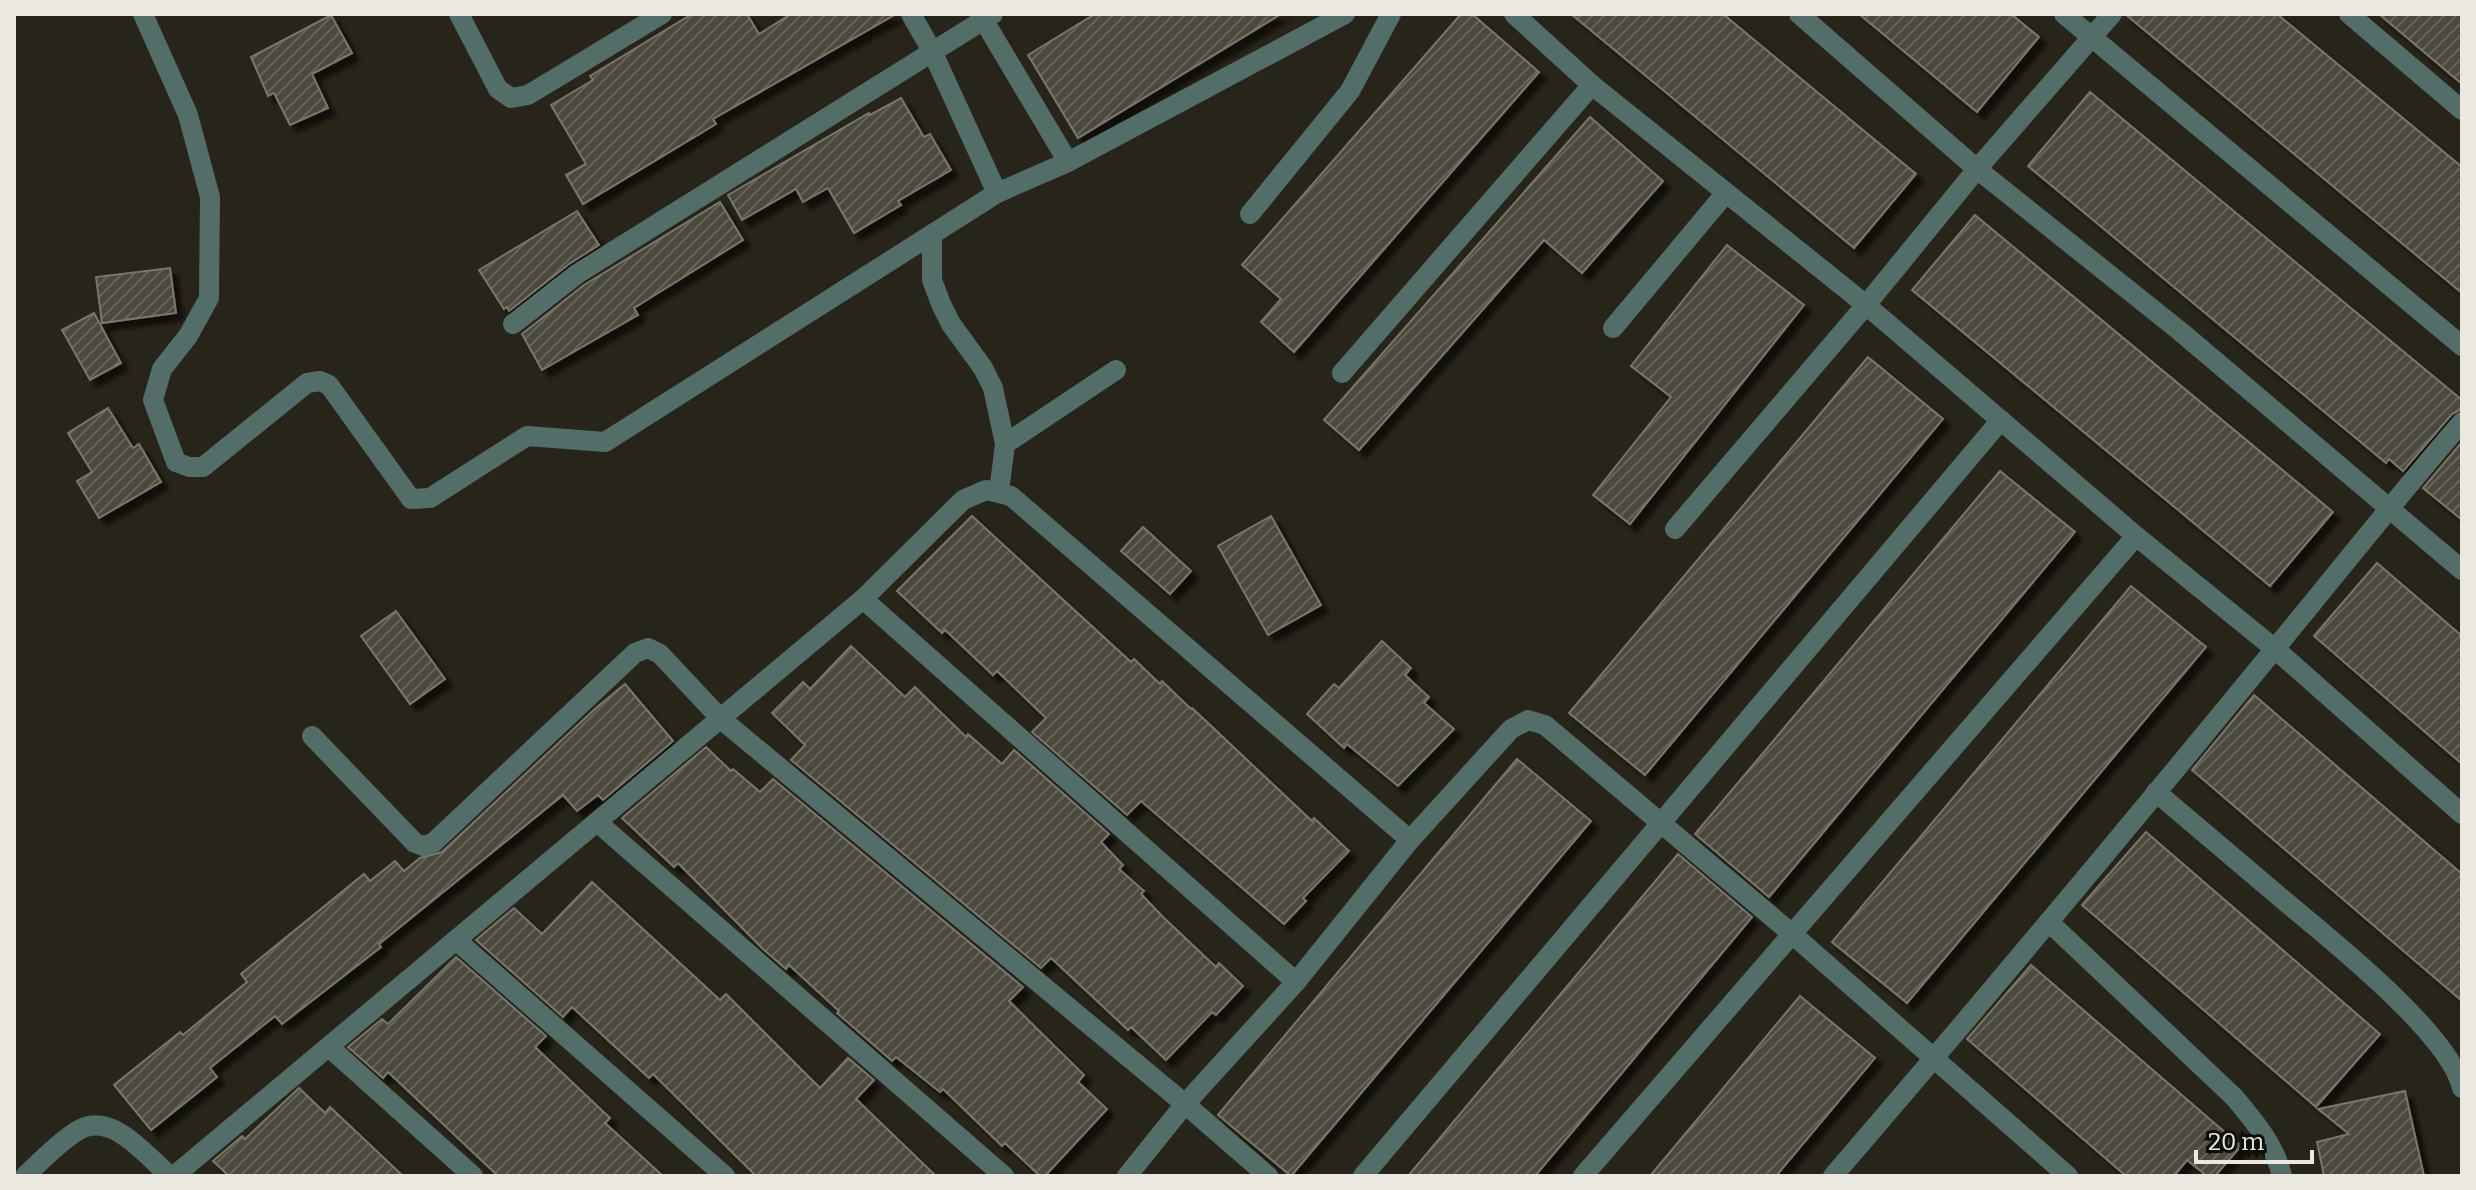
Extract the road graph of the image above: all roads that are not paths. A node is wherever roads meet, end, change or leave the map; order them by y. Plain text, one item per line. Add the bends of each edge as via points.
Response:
1 (143, 14) edge
2 (662, 14) edge
3 (911, 14) edge
4 (1345, 14) edge
5 (1391, 14) edge
6 (1514, 14) edge
7 (1799, 14) edge
8 (2064, 14) edge
9 (2112, 14) edge
10 (2349, 14) edge
11 (985, 16) edge
12 (463, 23) edge
13 (2091, 37) junction
14 (932, 51) junction
15 (1592, 85) junction
16 (2462, 110) edge
17 (1068, 162) junction
18 (1977, 169) junction
19 (997, 193) junction
20 (1725, 194) junction
21 (1250, 214) dead end
22 (932, 235) junction
23 (1866, 305) junction
24 (513, 324) dead end
25 (1613, 328) dead end
26 (2462, 346) edge
27 (1116, 370) dead end
28 (1342, 373) dead end
29 (2001, 420) junction
30 (2462, 422) edge
31 (1005, 444) junction
32 (999, 492) junction
33 (2388, 507) junction
34 (1675, 529) dead end
35 (2136, 536) junction
36 (2462, 570) edge
37 (863, 599) junction
38 (2275, 649) junction
39 (721, 719) junction
40 (312, 736) dead end
41 (2156, 792) junction
42 (2462, 814) edge
43 (1662, 821) junction
44 (597, 822) junction
45 (1410, 840) junction
46 (2049, 922) junction
47 (1791, 933) junction
48 (456, 940) junction
49 (1296, 982) junction
50 (329, 1047) junction
51 (1935, 1058) junction
52 (2462, 1088) edge
53 (1185, 1104) junction
54 (25, 1176) edge
55 (172, 1176) edge
56 (473, 1176) edge
57 (725, 1176) edge
58 (1004, 1176) edge
59 (1127, 1176) edge
60 (1268, 1176) edge
61 (1363, 1176) edge
62 (1583, 1176) edge
63 (1833, 1176) edge
64 (2068, 1176) edge
65 (2282, 1176) edge

1 - 22 street via 188,115 210,197 209,298 162,369 153,400 176,462 189,467 203,467 307,383 320,381 329,385 411,499 430,498 524,437 605,442
2 - 12 street via 528,95 511,98 498,89
3 - 14 street
4 - 17 street
5 - 21 street via 1350,91
6 - 15 street
7 - 18 street
8 - 13 street
9 - 13 street
10 - 16 street
11 - 14 street
11 - 17 street
13 - 18 street
13 - 26 street
14 - 19 street
14 - 24 street via 577,274
15 - 20 street
15 - 28 street
17 - 19 street
18 - 23 street
18 - 33 street
19 - 22 street
20 - 23 street
20 - 25 street
22 - 31 street via 932,280 951,324 993,388
23 - 29 street
23 - 34 street
27 - 31 street
29 - 35 street
29 - 43 street
30 - 33 street
31 - 32 street
32 - 37 street via 986,490 963,500
32 - 45 street via 1011,496
33 - 36 street
33 - 38 street
35 - 38 street
35 - 47 street
37 - 39 street
37 - 49 street
38 - 41 street
38 - 42 street
39 - 40 street via 660,654 648,648 635,653 433,843 423,846
39 - 44 street
39 - 53 street
41 - 46 street
41 - 52 street via 2375,977 2436,1041
43 - 45 street via 1545,725 1528,720 1511,729
43 - 47 street
43 - 61 street
44 - 48 street
44 - 58 street
45 - 49 street
46 - 51 street
46 - 65 street via 2234,1097 2261,1130
47 - 51 street
47 - 62 street
48 - 50 street
48 - 57 street
49 - 53 street
50 - 55 street
50 - 56 street
51 - 63 street
51 - 64 street
53 - 59 street
53 - 60 street
54 - 55 street via 78,1130 95,1124 115,1128

